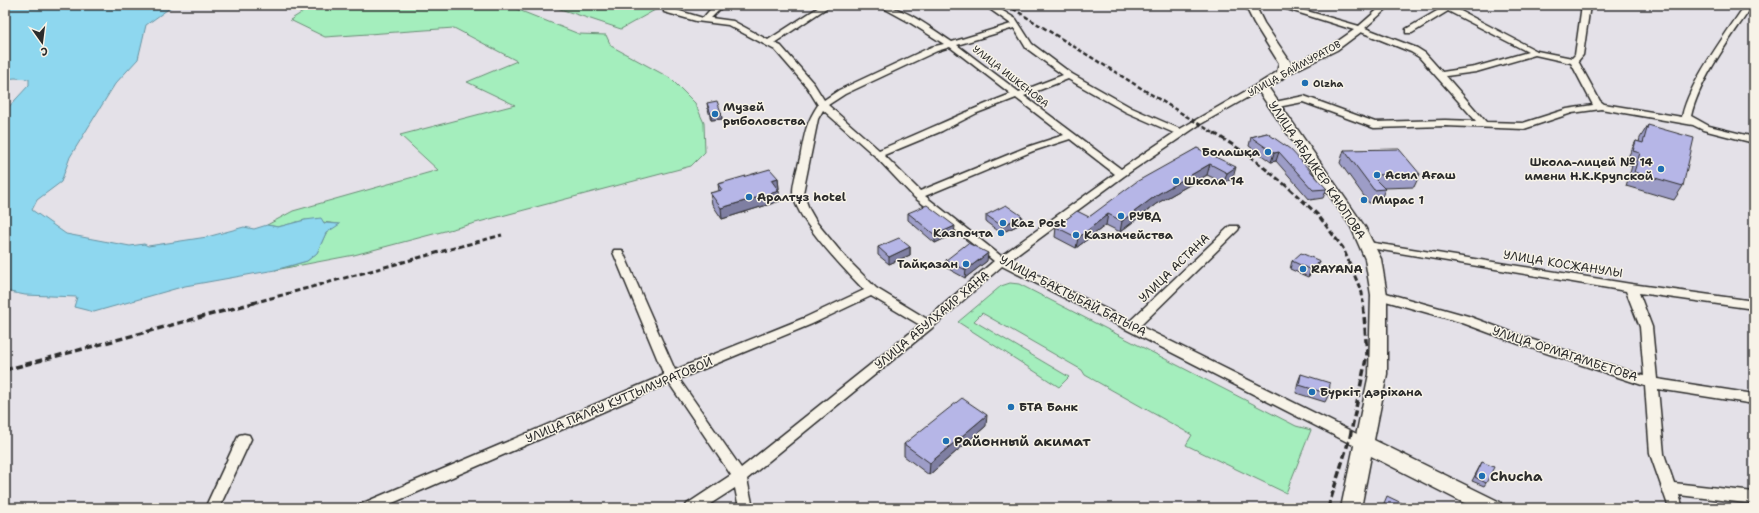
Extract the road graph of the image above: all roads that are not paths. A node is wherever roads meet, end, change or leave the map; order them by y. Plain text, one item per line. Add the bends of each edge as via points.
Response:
1 (675, 5) edge
2 (722, 5) edge
3 (827, 5) edge
4 (882, 5) edge
5 (988, 5) edge
6 (1250, 5) edge
7 (1278, 5) edge
8 (1387, 5) edge
9 (1586, 5) edge
10 (1749, 5) edge
11 (1448, 6) edge
12 (705, 20) junction
13 (1015, 25) junction
14 (1360, 29) junction
15 (1409, 31) dead end
16 (768, 43) junction
17 (952, 45) junction
18 (1535, 53) junction
19 (1574, 61) junction
20 (1283, 73) junction
21 (1440, 75) junction
22 (1069, 76) junction
23 (1261, 86) junction
24 (1017, 94) junction
25 (822, 105) junction
26 (1273, 105) junction
27 (1602, 106) junction
28 (1694, 122) junction
29 (1196, 123) joint
30 (1484, 126) junction
31 (1181, 133) junction
32 (1070, 136) junction
33 (1754, 140) edge
34 (878, 154) junction
35 (1121, 174) junction
36 (918, 194) junction
37 (1234, 228) dead end
38 (1368, 246) junction
39 (618, 252) dead end
40 (1001, 261) junction
41 (1631, 288) junction
42 (872, 291) junction
43 (1379, 295) junction
44 (1754, 305) edge
45 (928, 325) junction
46 (1131, 327) junction
47 (671, 377) junction
48 (1651, 382) junction
49 (1754, 399) edge
50 (244, 439) dead end
51 (1364, 444) junction
52 (740, 478) junction
53 (1669, 488) junction
54 (1754, 498) edge
55 (212, 508) edge
56 (366, 508) edge
57 (692, 508) edge
58 (746, 508) edge
59 (1351, 508) edge
60 (1493, 508) edge
61 (1676, 508) edge

1 - 12 street, УЛИЦА БАКТЫБАЙ БАТЫРА via 667,10
2 - 12 street
3 - 16 street
4 - 17 street, УЛИЦА ИШКЕНОВА
5 - 13 street via 1001,12
6 - 20 street via 1285,63
7 - 14 street
8 - 14 street, УЛИЦА БАЙМУРАТОВ
9 - 19 street via 1579,55
10 - 28 street via 1713,62 1686,112 1686,117
11 - 15 street
11 - 18 street
12 - 16 street, УЛИЦА БАКТЫБАЙ БАТЫРА via 730,23
13 - 17 street
13 - 22 street via 1029,46
14 - 20 street, УЛИЦА БАЙМУРАТОВ via 1334,48
14 - 21 street via 1414,50
16 - 25 street, УЛИЦА БАКТЫБАЙ БАТЫРА via 778,48
17 - 24 street, УЛИЦА ИШКЕНОВА
17 - 25 street via 934,49 842,92
18 - 19 street
18 - 21 street via 1476,69
19 - 27 street via 1596,103
20 - 23 street, УЛИЦА БАЙМУРАТОВ
21 - 30 street
22 - 24 street
22 - 31 street via 1129,110
23 - 26 street, УЛИЦА АБДИКЕР КАЮПОВА
23 - 29 street, УЛИЦА БАЙМУРАТОВ
24 - 32 street, УЛИЦА ИШКЕНОВА
24 - 34 street
25 - 34 street, УЛИЦА БАКТЫБАЙ БАТЫРА
25 - 42 street via 813,119 798,193 804,210 813,224 841,259
26 - 30 street via 1304,99 1374,125 1444,123
26 - 38 street, УЛИЦА АБДИКЕР КАЮПОВА via 1358,227
27 - 28 street
27 - 30 street via 1570,111 1524,126
28 - 33 street via 1706,128
29 - 31 street, УЛИЦА АБУЛХАИР ХАНА
31 - 35 street, УЛИЦА АБУЛХАИР ХАНА
32 - 35 street, УЛИЦА ИШКЕНОВА
32 - 36 street via 1030,149
34 - 36 street, УЛИЦА БАКТЫБАЙ БАТЫРА
35 - 40 street, УЛИЦА АБУЛХАИР ХАНА
36 - 40 street, УЛИЦА БАКТЫБАЙ БАТЫРА
37 - 46 street, УЛИЦА АСТАНА
38 - 41 street, УЛИЦА КОСЖАНУЛЫ
38 - 43 street, УЛИЦА АБДИКЕР КАЮПОВА via 1373,259
39 - 47 street
40 - 45 street, УЛИЦА АБУЛХАИР ХАНА
40 - 46 street, УЛИЦА БАКТЫБАЙ БАТЫРА
41 - 44 street, УЛИЦА КОСЖАНУЛЫ
41 - 48 street via 1646,327
42 - 45 street
42 - 47 street, УЛИЦА ПАЛАУ КУТТЫМУРАТОВОЙ via 808,321
43 - 48 street, УЛИЦА ОРМАГАМБЕТОВА via 1464,319 1522,341
43 - 51 street, УЛИЦА АБДИКЕР КАЮПОВА via 1378,374
45 - 52 street, УЛИЦА АБУЛХАИР ХАНА
46 - 51 street, УЛИЦА БАКТЫБАЙ БАТЫРА
47 - 52 street
47 - 56 street, УЛИЦА ПАЛАУ КУТТЫМУРАТОВОЙ
48 - 49 street, УЛИЦА ОРМАГАМБЕТОВА
48 - 53 street via 1657,454
50 - 55 street
51 - 59 street, УЛИЦА АБДИКЕР КАЮПОВА
51 - 60 street
52 - 57 street, УЛИЦА АБУЛХАИР ХАНА
52 - 58 street
53 - 54 street
53 - 61 street

